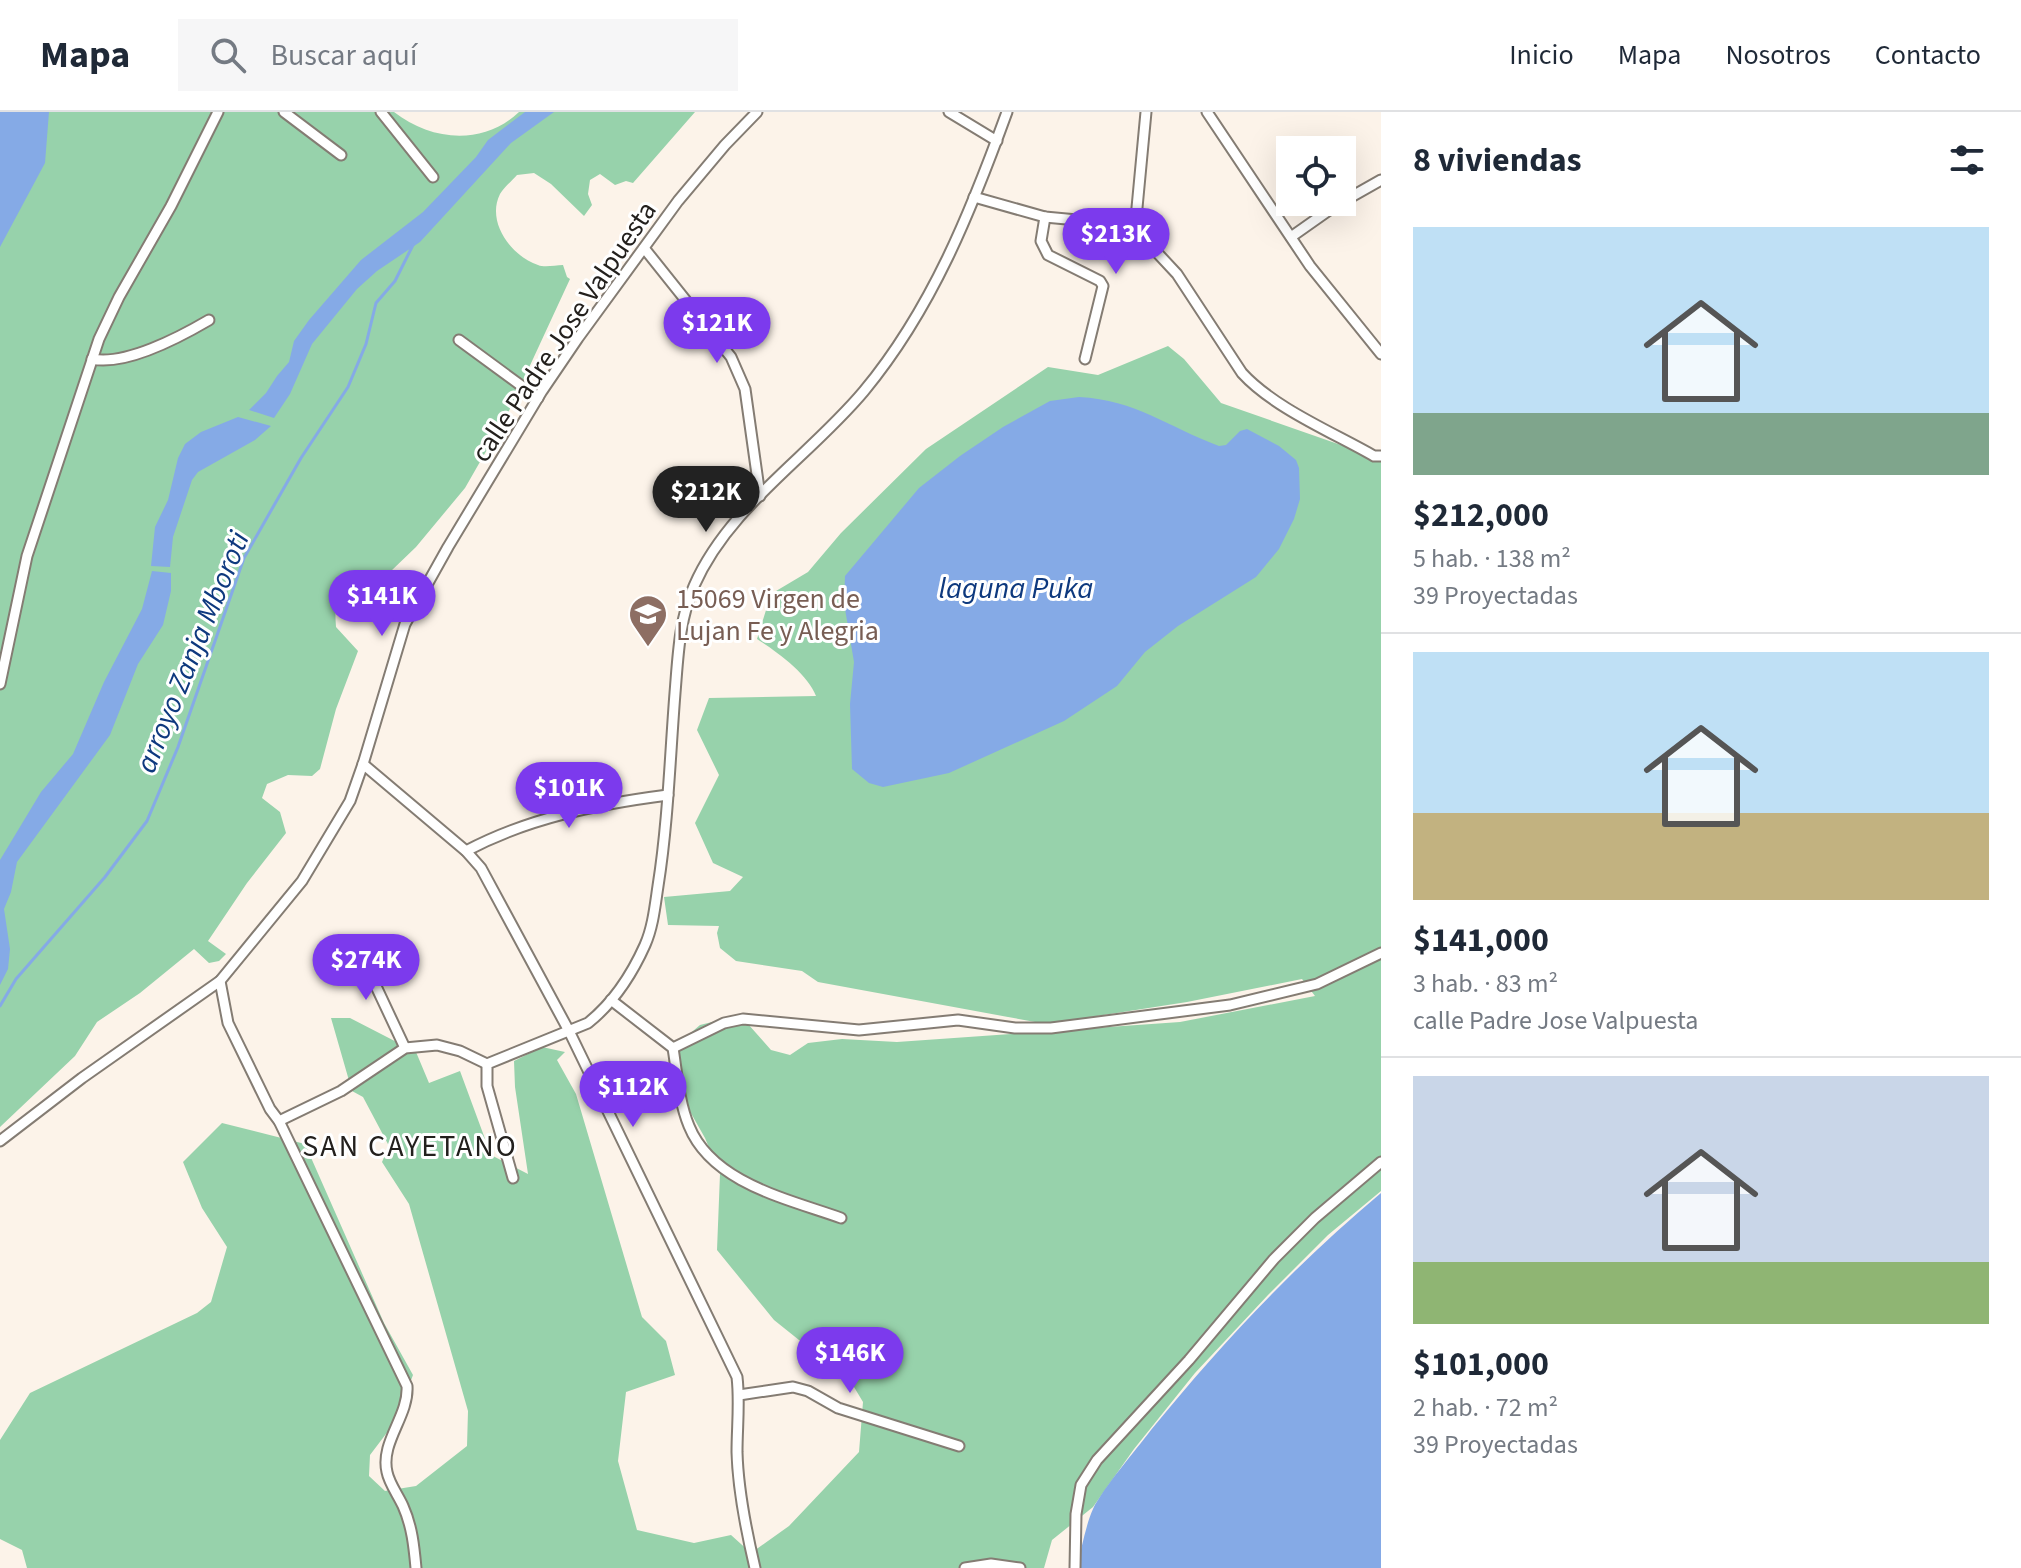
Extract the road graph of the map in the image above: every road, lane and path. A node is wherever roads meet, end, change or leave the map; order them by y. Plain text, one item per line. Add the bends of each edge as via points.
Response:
1 (218, 112) edge
2 (284, 112) edge
3 (381, 112) edge
4 (757, 112) edge
5 (949, 112) edge
6 (1007, 112) edge
7 (1146, 112) edge
8 (1207, 112) edge
9 (997, 141) junction
10 (341, 155) dead end
11 (433, 177) dead end
12 (1381, 180) edge
13 (974, 197) junction
14 (1045, 217) junction
15 (1135, 229) junction
16 (1291, 237) junction
17 (644, 248) junction
18 (209, 320) dead end
19 (459, 340) dead end
20 (1381, 354) edge
21 (92, 359) junction
22 (1085, 359) dead end
23 (538, 398) junction
24 (1377, 456) edge
25 (760, 496) junction
26 (0, 684) edge
27 (363, 764) junction
28 (668, 795) junction
29 (466, 851) junction
30 (1381, 953) edge
31 (386, 968) dead end
32 (220, 981) junction
33 (611, 1000) junction
34 (569, 1031) junction
35 (405, 1048) junction
36 (673, 1048) junction
37 (487, 1064) junction
38 (279, 1121) junction
39 (0, 1141) edge
40 (1381, 1162) edge
41 (513, 1178) dead end
42 (841, 1218) dead end
43 (739, 1395) junction
44 (959, 1446) dead end
45 (416, 1568) edge
46 (755, 1568) edge
47 (965, 1568) edge
48 (1020, 1568) edge
49 (1075, 1568) edge

1 - 21 street via 119,297
2 - 10 street
3 - 11 street
4 - 17 street, calle Padre Jose Valpuesta via 715,156
5 - 9 street
6 - 9 street
7 - 15 street
8 - 16 street
9 - 13 street
12 - 16 street
13 - 14 street
13 - 25 street via 939,280 891,357 844,413
14 - 15 street
14 - 22 street via 1041,241 1048,255 1103,286
15 - 24 street via 1177,274 1252,384
16 - 20 street
17 - 23 street, calle Padre Jose Valpuesta
17 - 25 street via 739,373
18 - 21 street via 128,355
19 - 23 street
21 - 26 street via 27,556
23 - 27 street, calle Padre Jose Valpuesta via 405,624
25 - 28 street via 718,545 687,608 679,645
27 - 29 street
27 - 32 street, calle Padre Jose Valpuesta via 350,801 302,881
28 - 29 street via 550,818
28 - 33 street via 652,923 645,945
29 - 34 street via 481,868
30 - 36 street via 1317,984 1230,1005 1051,1028 958,1020 859,1030 743,1019
31 - 35 street via 374,982
32 - 38 street via 228,1023
32 - 39 street, calle Padre Jose Valpuesta
33 - 34 street via 588,1023
33 - 36 street
34 - 37 street
34 - 43 street via 737,1377
35 - 37 street via 437,1045
35 - 38 street via 341,1091
36 - 42 street via 684,1110 705,1155 748,1183
37 - 41 street via 487,1086
38 - 45 street via 407,1386 405,1407 386,1454 387,1472 413,1533
40 - 49 street via 1274,1259 1097,1460 1081,1485
43 - 44 street via 793,1387 838,1408
43 - 46 street via 739,1469
47 - 48 street

